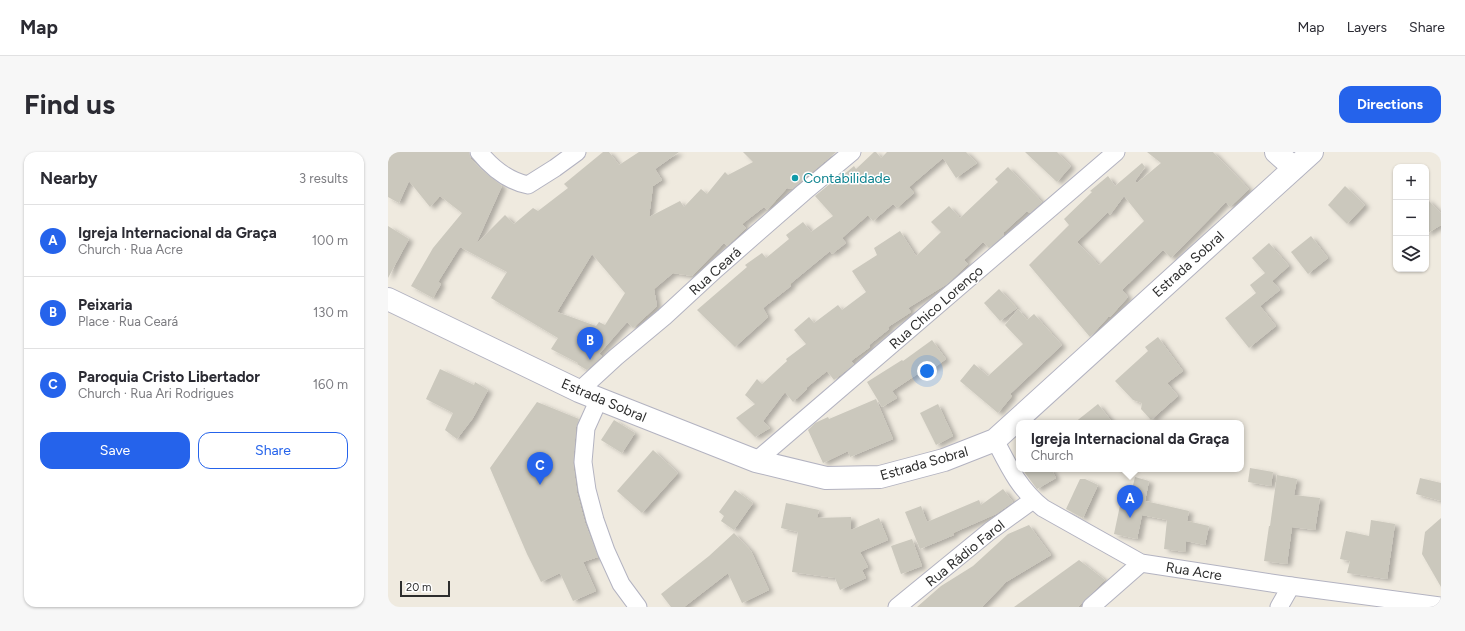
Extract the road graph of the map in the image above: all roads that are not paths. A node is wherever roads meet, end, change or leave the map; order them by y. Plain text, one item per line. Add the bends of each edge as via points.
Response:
1 (479, 152) edge
2 (577, 152) edge
3 (852, 152) edge
4 (1116, 152) edge
5 (1276, 152) edge
6 (1312, 152) edge
7 (1294, 168) junction
8 (388, 299) edge
9 (589, 395) junction
10 (1018, 420) edge
11 (1016, 422) edge
12 (996, 440) junction
13 (756, 461) junction
14 (1033, 500) junction
15 (1141, 563) junction
16 (1292, 586) junction
17 (1441, 606) edge
18 (638, 607) edge
19 (897, 607) edge
20 (1091, 607) edge
21 (1279, 607) edge

1 - 2 street via 501,174 528,185
3 - 9 street, Rua Ceará via 616,357
4 - 13 street, Rua Chico Lorenço
5 - 7 street
6 - 7 street, Estrada Sobral
7 - 10 street, Estrada Sobral
8 - 9 street, Estrada Sobral
9 - 13 street, Estrada Sobral
9 - 18 street via 584,462 587,490 606,551 621,584
11 - 12 street, Estrada Sobral
12 - 13 street, Estrada Sobral via 944,460 880,477 826,478
12 - 14 street, Rua Acre via 1015,477
14 - 15 street, Rua Acre
14 - 19 street, Rua Rádio Farol via 990,531
15 - 16 street, Rua Acre
15 - 20 street
16 - 17 street, Rua Acre
16 - 21 street

